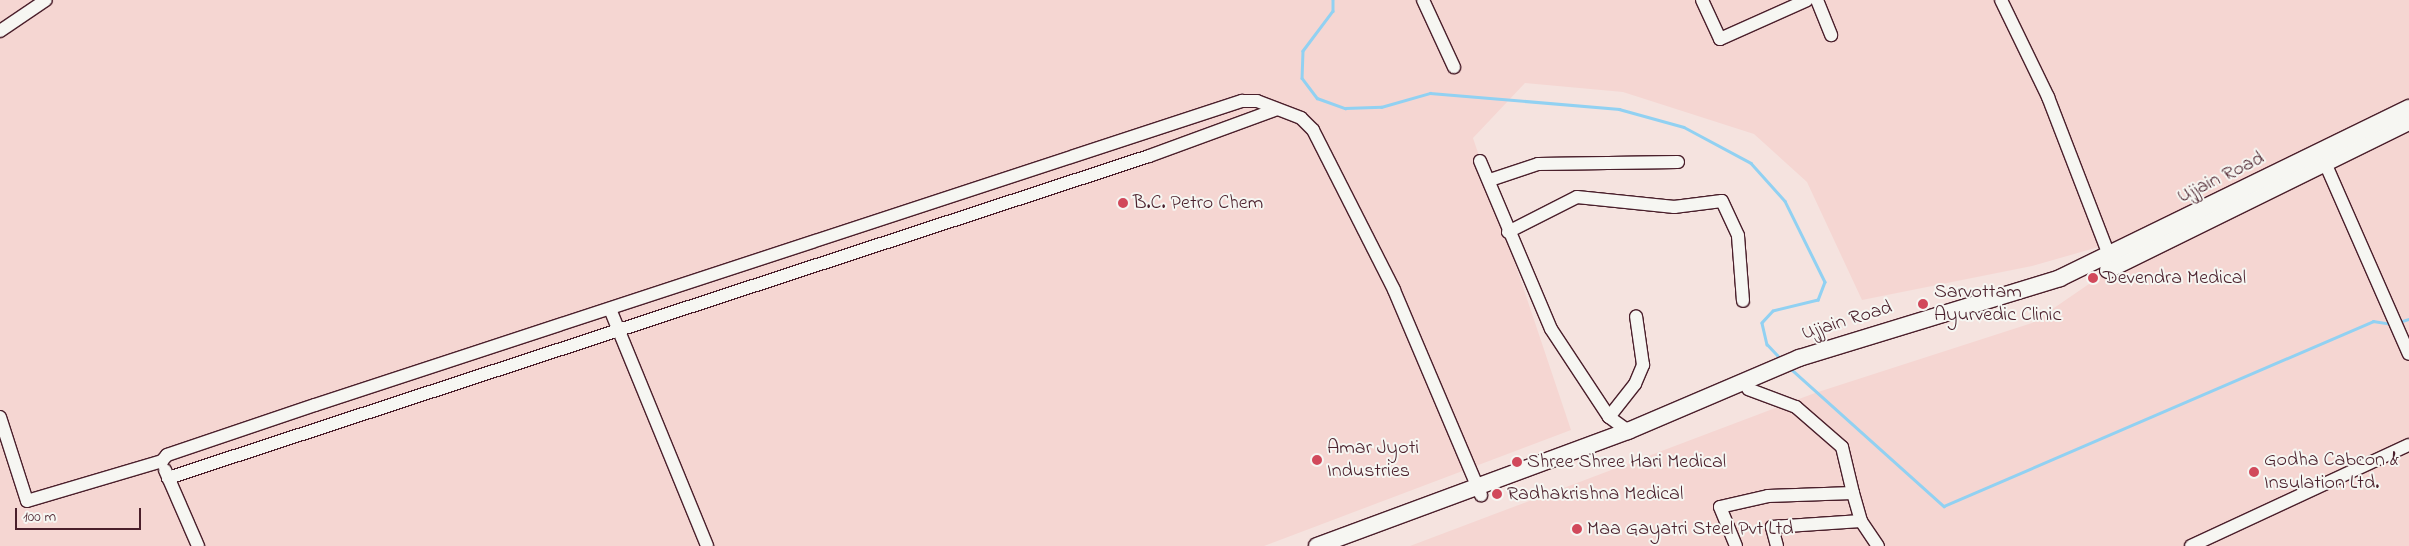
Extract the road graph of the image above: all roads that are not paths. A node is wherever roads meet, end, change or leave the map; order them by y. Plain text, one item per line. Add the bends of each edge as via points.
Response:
1 (46, 0) edge
2 (1422, 0) edge
3 (1702, 0) edge
4 (1807, 0) edge
5 (1816, 0) edge
6 (2001, 0) edge
7 (2, 26) edge
8 (1831, 35) dead end
9 (1454, 66) dead end
10 (2409, 108) edge
11 (1275, 110) junction
12 (2409, 122) edge
13 (2323, 159) junction
14 (1480, 161) dead end
15 (1678, 162) dead end
16 (1490, 180) junction
17 (1508, 232) junction
18 (2111, 262) junction
19 (1743, 301) dead end
20 (610, 309) junction
21 (1636, 316) dead end
22 (616, 329) junction
23 (2409, 354) edge
24 (1772, 373) junction
25 (1748, 389) junction
26 (0, 417) edge
27 (1609, 417) junction
28 (1628, 431) junction
29 (2409, 445) edge
30 (162, 461) junction
31 (168, 478) junction
32 (1479, 491) junction
33 (1853, 493) junction
34 (1861, 521) junction
35 (2207, 543) edge
36 (198, 546) edge
37 (707, 546) edge
38 (1317, 546) edge
39 (1346, 546) edge
40 (1736, 546) edge
41 (1777, 546) edge
42 (1878, 546) edge
43 (2191, 546) edge

1 - 7 street
2 - 9 street
3 - 4 street via 1720,39
5 - 8 street
6 - 18 street via 2048,97
10 - 13 main road, Ujjain Road
11 - 20 street via 1257,101 1242,100
11 - 22 street via 1150,156
11 - 32 street via 1301,118 1323,148 1394,290
12 - 13 main road, Ujjain Road
13 - 18 main road, Ujjain Road
13 - 23 street
14 - 16 street
15 - 16 street via 1538,164
16 - 17 street
17 - 19 street via 1577,198 1674,207 1722,201 1738,236
17 - 27 street via 1551,329
18 - 24 main road, Ujjain Road
20 - 22 street
20 - 30 street via 176,452
21 - 27 street via 1644,365 1635,384
22 - 31 street
22 - 37 street
24 - 25 main road, Ujjain Road
24 - 28 main road, Ujjain Road
25 - 32 main road, Ujjain Road
25 - 33 street via 1796,406 1842,447
26 - 30 street via 27,501
27 - 28 street
28 - 32 main road, Ujjain Road
29 - 35 street
30 - 31 street
31 - 36 street
32 - 38 main road, Ujjain Road
32 - 39 main road, Ujjain Road
33 - 34 street
33 - 40 street via 1768,496 1720,507
34 - 41 street via 1772,527
34 - 42 street
35 - 43 street

